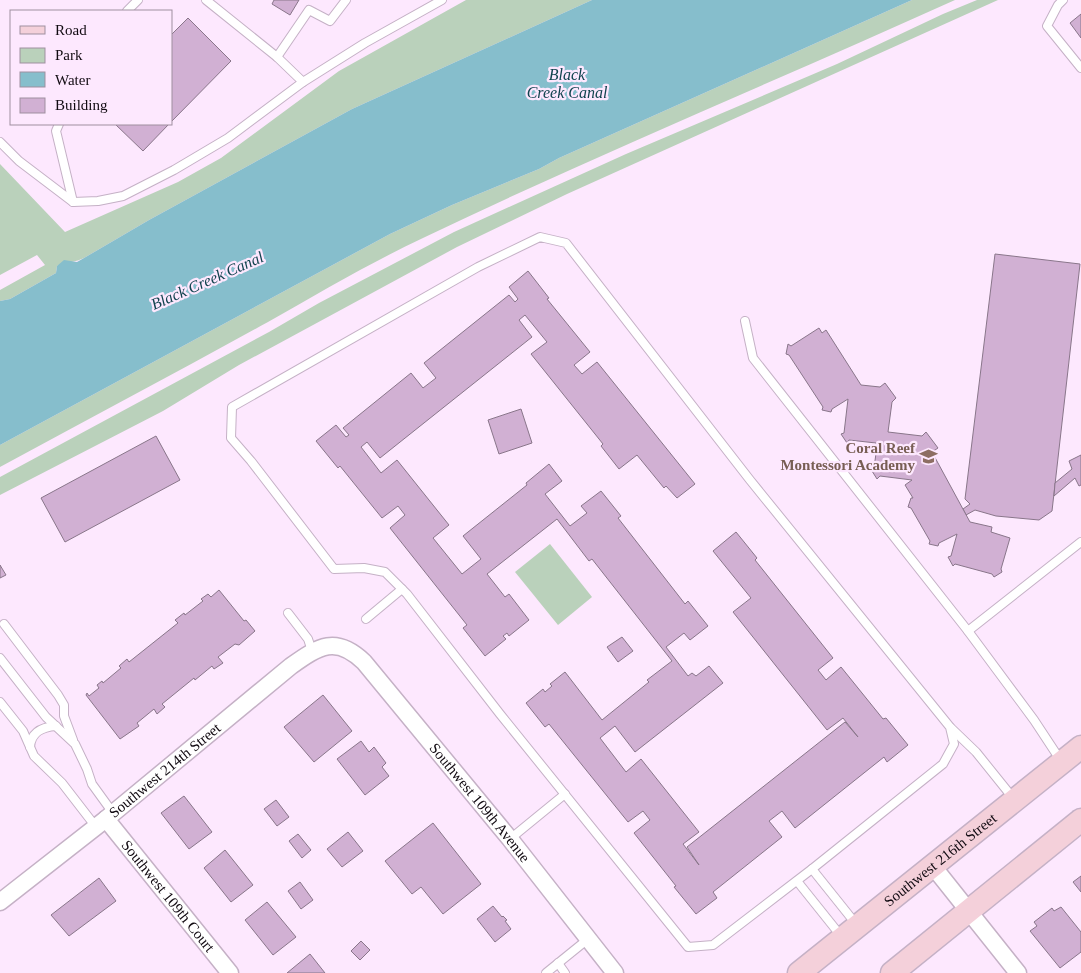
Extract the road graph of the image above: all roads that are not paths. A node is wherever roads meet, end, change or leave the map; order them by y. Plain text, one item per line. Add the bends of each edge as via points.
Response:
1 (138, 0) edge
2 (206, 0) edge
3 (346, 0) edge
4 (442, 0) edge
5 (1063, 0) edge
6 (128, 10) edge
7 (277, 57) junction
8 (1081, 68) edge
9 (303, 82) junction
10 (59, 125) edge
11 (0, 142) edge
12 (73, 202) junction
13 (745, 321) dead end
14 (1081, 542) edge
15 (402, 589) junction
16 (288, 614) dead end
17 (366, 619) dead end
18 (4, 624) dead end
19 (968, 631) junction
20 (333, 646) joint
21 (312, 652) junction
22 (0, 658) edge
23 (0, 702) edge
24 (56, 726) junction
25 (950, 727) junction
26 (75, 744) junction
27 (1081, 747) edge
28 (30, 749) junction
29 (1062, 762) junction
30 (565, 794) junction
31 (1014, 800) junction
32 (105, 819) junction
33 (1081, 820) edge
34 (510, 839) junction
35 (932, 865) junction
36 (812, 869) junction
37 (797, 881) junction
38 (0, 902) edge
39 (968, 910) junction
40 (850, 932) junction
41 (588, 939) junction
42 (558, 964) junction
43 (230, 973) edge
44 (546, 973) edge
45 (565, 973) edge
46 (615, 973) edge
47 (799, 973) edge
48 (892, 973) edge
49 (1018, 973) edge

1 - 6 lane
2 - 7 lane
3 - 7 lane via 330,21 309,10
4 - 9 lane
5 - 8 lane via 1047,26
7 - 9 lane
9 - 12 lane via 228,138 123,196 98,202
10 - 12 lane via 56,131
11 - 12 lane via 18,161
13 - 19 lane via 753,358
14 - 19 lane
15 - 17 lane
15 - 25 lane via 385,572 364,568 334,569 231,438 232,407 487,263 540,237 566,243 750,480
15 - 30 lane
16 - 21 lane via 308,639
18 - 26 lane via 64,705 64,716
19 - 29 lane
20 - 21 street, Southwest 214th Street
20 - 34 street, Southwest 109th Avenue via 350,650 364,662
21 - 32 street, Southwest 214th Street
22 - 24 lane
23 - 28 lane via 23,731
24 - 26 lane
24 - 28 lane via 44,727 37,732 31,739
25 - 31 lane via 976,752
25 - 36 lane via 954,744 943,764
26 - 32 lane
27 - 29 main road, Southwest 216th Street
28 - 32 lane
29 - 31 main road, Southwest 216th Street
30 - 34 lane
30 - 37 lane via 688,947 713,945
31 - 35 main road, Southwest 216th Street
32 - 38 street, Southwest 214th Street
32 - 43 street, Southwest 109th Court
33 - 39 main road
34 - 41 street, Southwest 109th Avenue
35 - 39 street
35 - 40 main road, Southwest 216th Street
36 - 37 lane
36 - 40 lane
37 - 40 lane
39 - 48 main road
39 - 49 street
40 - 47 main road, Southwest 216th Street
41 - 42 lane
41 - 46 street, Southwest 109th Avenue
42 - 44 lane
42 - 45 lane

